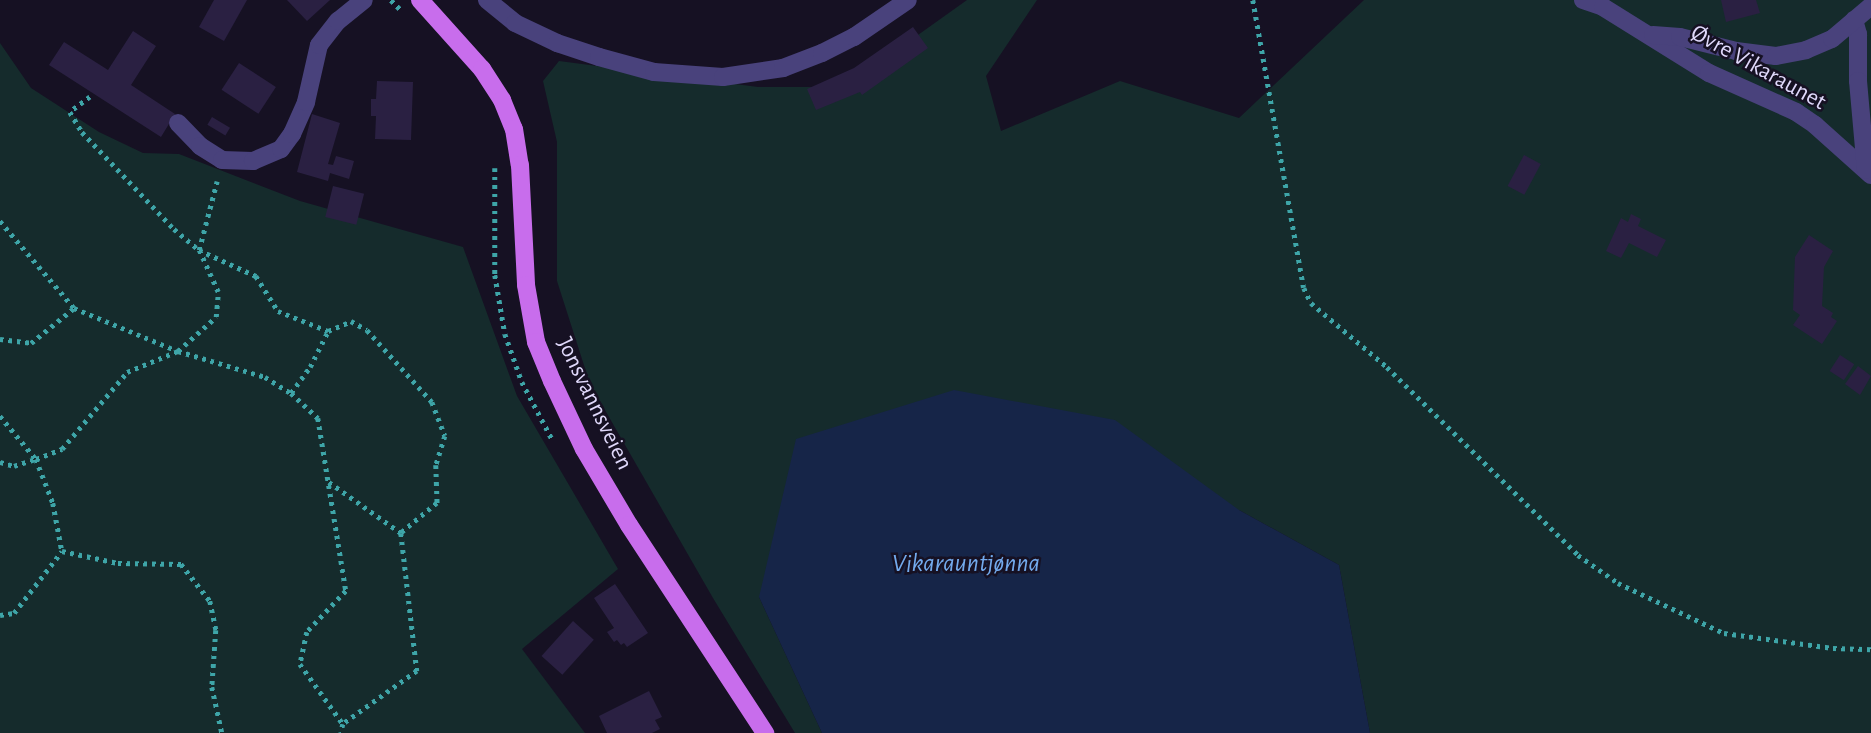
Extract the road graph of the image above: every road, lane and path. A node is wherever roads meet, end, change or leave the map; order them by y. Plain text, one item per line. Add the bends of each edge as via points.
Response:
1 (364, 0) edge
2 (420, 0) edge
3 (487, 0) edge
4 (908, 0) edge
5 (1253, 0) edge
6 (1583, 0) edge
7 (1871, 6) edge
8 (1854, 20) junction
9 (1650, 35) junction
10 (90, 97) dead end
11 (178, 124) dead end
12 (222, 160) junction
13 (1868, 172) edge
14 (0, 221) edge
15 (199, 250) junction
16 (74, 308) junction
17 (328, 331) junction
18 (0, 339) edge
19 (178, 351) junction
20 (290, 393) junction
21 (0, 416) edge
22 (36, 458) junction
23 (0, 462) edge
24 (328, 481) junction
25 (401, 533) junction
26 (62, 551) junction
27 (0, 615) edge
28 (1871, 649) edge
29 (343, 724) junction
30 (222, 733) edge
31 (341, 733) edge
32 (765, 733) edge

1 - 12 street via 318,45 306,102 281,149 253,162
2 - 32 main road, Jonsvannsveien via 482,69 514,129 526,285 536,342 552,382 584,449 629,525
3 - 4 street via 515,23 557,43 654,72 723,77 773,70 812,57 854,37
5 - 28 path via 1304,288 1311,303 1387,367 1578,555 1618,583 1724,633
6 - 9 street, Øvre Vikaraunet
7 - 8 street, Øvre Vikaraunet
8 - 9 street, Øvre Vikaraunet via 1832,39 1776,56
8 - 13 street
9 - 13 street, Øvre Vikaraunet via 1709,73 1796,112
10 - 15 path via 70,112 82,132
11 - 12 street
12 - 15 path
14 - 16 path
15 - 17 path via 256,275 278,311
15 - 19 path via 218,292 216,317
16 - 18 path via 31,343
16 - 19 path
17 - 20 path
17 - 25 path via 351,321 367,330 432,402 444,436 436,465 437,503
19 - 20 path via 265,377
19 - 22 path via 127,372 62,449
20 - 24 path via 318,418
21 - 22 path
22 - 23 path via 14,466
22 - 26 path via 53,503
24 - 25 path
24 - 29 path via 346,591 307,632 300,664
25 - 29 path via 418,671
26 - 27 path via 14,613
26 - 30 path via 118,563 181,564 210,601 216,630 212,687
29 - 31 path

